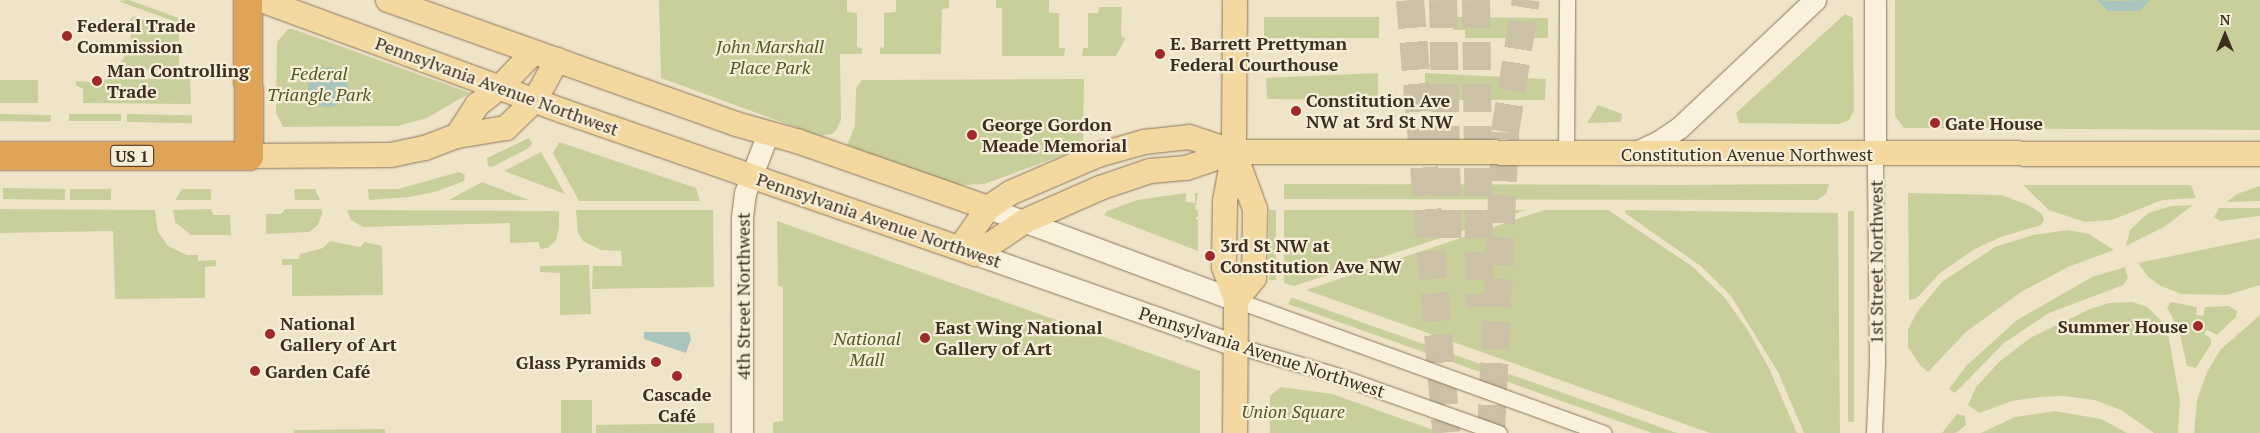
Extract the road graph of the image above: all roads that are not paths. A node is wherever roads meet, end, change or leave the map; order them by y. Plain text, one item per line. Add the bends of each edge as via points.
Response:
1 (248, 0) edge
2 (261, 0) edge
3 (388, 0) edge
4 (1235, 0) edge
5 (1567, 0) edge
6 (1815, 0) edge
7 (1875, 0) edge
8 (534, 52) junction
9 (557, 60) junction
10 (501, 86) junction
11 (535, 100) junction
12 (768, 133) junction
13 (458, 136) junction
14 (1234, 152) junction
15 (1566, 153) junction
16 (1631, 154) junction
17 (1876, 154) junction
18 (2260, 154) edge
19 (0, 156) edge
20 (250, 156) junction
21 (752, 176) junction
22 (988, 208) junction
23 (1025, 221) junction
24 (968, 251) junction
25 (1236, 300) junction
26 (1234, 345) junction
27 (742, 433) edge
28 (1235, 433) edge
29 (1499, 433) edge
30 (1604, 433) edge
31 (1874, 433) edge

1 - 20 highway
2 - 10 main road, Pennsylvania Avenue Northwest
3 - 8 main road, Pennsylvania Avenue Northwest
4 - 14 main road
5 - 15 street
6 - 16 main road via 1679,128
7 - 17 main road, 1st Street Northwest
8 - 9 main road, Pennsylvania Avenue Northwest
8 - 10 main road
9 - 11 main road
9 - 12 main road, Pennsylvania Avenue Northwest
10 - 11 main road, Pennsylvania Avenue Northwest
10 - 13 main road via 477,105
11 - 13 main road via 506,128
11 - 21 main road, Pennsylvania Avenue Northwest
12 - 21 main road, 4th Street Northwest
12 - 22 main road, Pennsylvania Avenue Northwest
13 - 20 main road via 425,148 391,155
14 - 15 main road, Constitution Avenue Northwest
14 - 22 main road, Constitution Avenue Northwest via 1189,137 1144,142 1098,155 1023,185
14 - 23 main road, Constitution Avenue Northwest via 1186,168 1150,171 1125,178
14 - 25 main road via 1225,201 1224,267
15 - 16 main road, Constitution Avenue Northwest
16 - 17 main road, Constitution Avenue Northwest
17 - 18 main road, Constitution Avenue Northwest
17 - 31 street, 1st Street Northwest
19 - 20 highway, US 1
21 - 24 main road, Pennsylvania Avenue Northwest
21 - 27 main road, 4th Street Northwest via 742,216
22 - 23 main road, Pennsylvania Avenue Northwest
22 - 24 main road, Constitution Avenue Northwest
23 - 24 main road, Constitution Avenue Northwest
23 - 25 main road, Pennsylvania Avenue Northwest
24 - 26 main road, Pennsylvania Avenue Northwest
25 - 26 main road
25 - 30 street, Pennsylvania Avenue Northwest
26 - 28 main road
26 - 29 street, Pennsylvania Avenue Northwest via 1336,375

